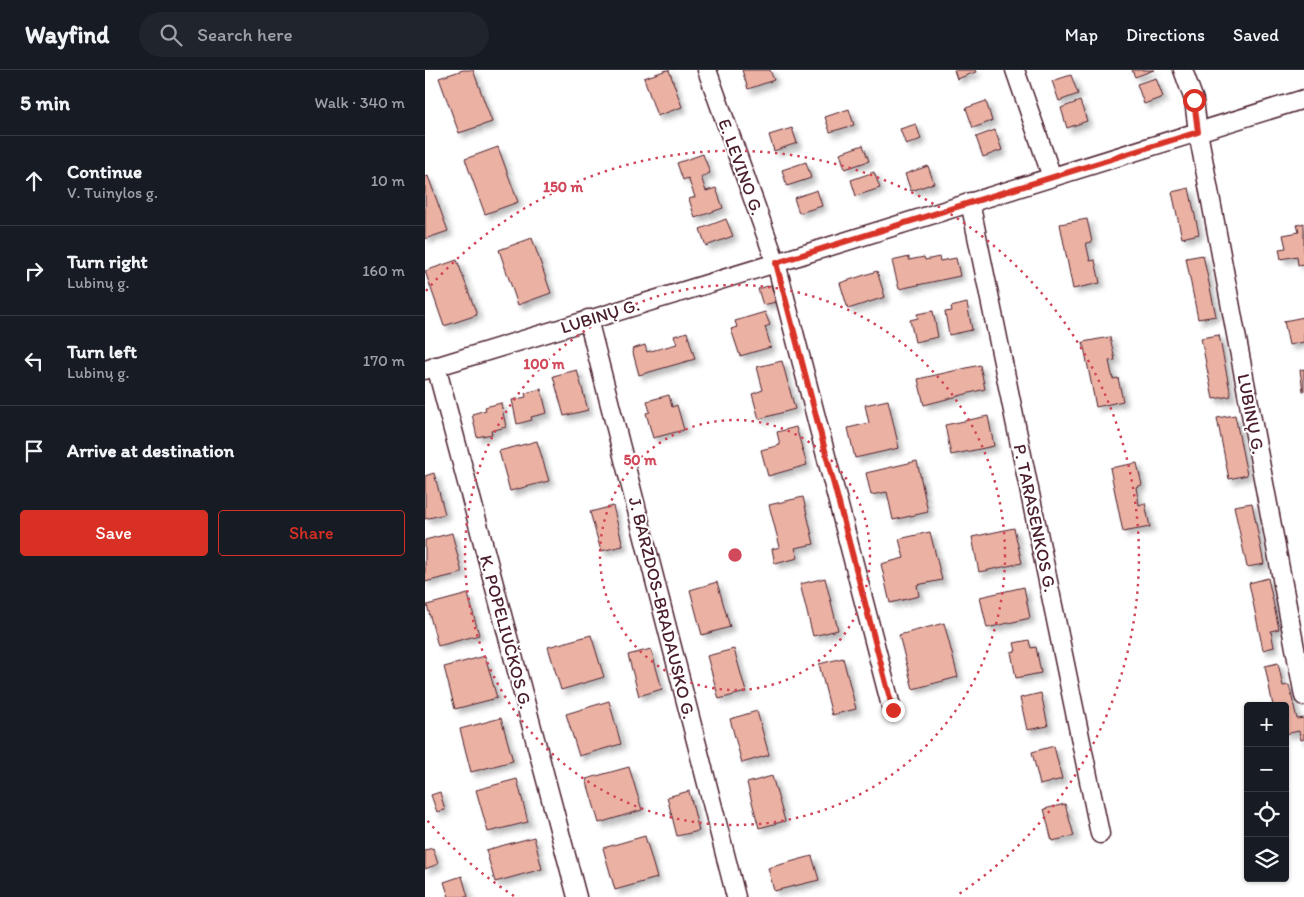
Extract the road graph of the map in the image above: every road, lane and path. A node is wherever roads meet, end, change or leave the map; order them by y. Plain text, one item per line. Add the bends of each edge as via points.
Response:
1 (707, 70) edge
2 (1015, 70) edge
3 (1183, 70) edge
4 (1304, 99) edge
5 (1198, 132) junction
6 (1051, 178) junction
7 (971, 202) junction
8 (776, 263) junction
9 (588, 319) junction
10 (430, 368) edge
11 (1304, 696) edge
12 (893, 710) dead end
13 (1100, 834) dead end
14 (577, 897) edge
15 (736, 897) edge

1 - 8 street, E. LEVINO G.
2 - 6 street
3 - 5 street via 1194,100
4 - 5 street, LUBINŲ G.
5 - 6 street, LUBINŲ G.
5 - 11 street, LUBINŲ G.
6 - 7 street, LUBINŲ G.
7 - 8 street, LUBINŲ G.
7 - 13 street, P. TARASENKOS G.
8 - 9 street, LUBINŲ G.
8 - 12 street
9 - 10 street, LUBINŲ G.
9 - 15 street, J. BARZDOS-BRADAUSKO G.
10 - 14 street, K. POPELIUČKOS G.

